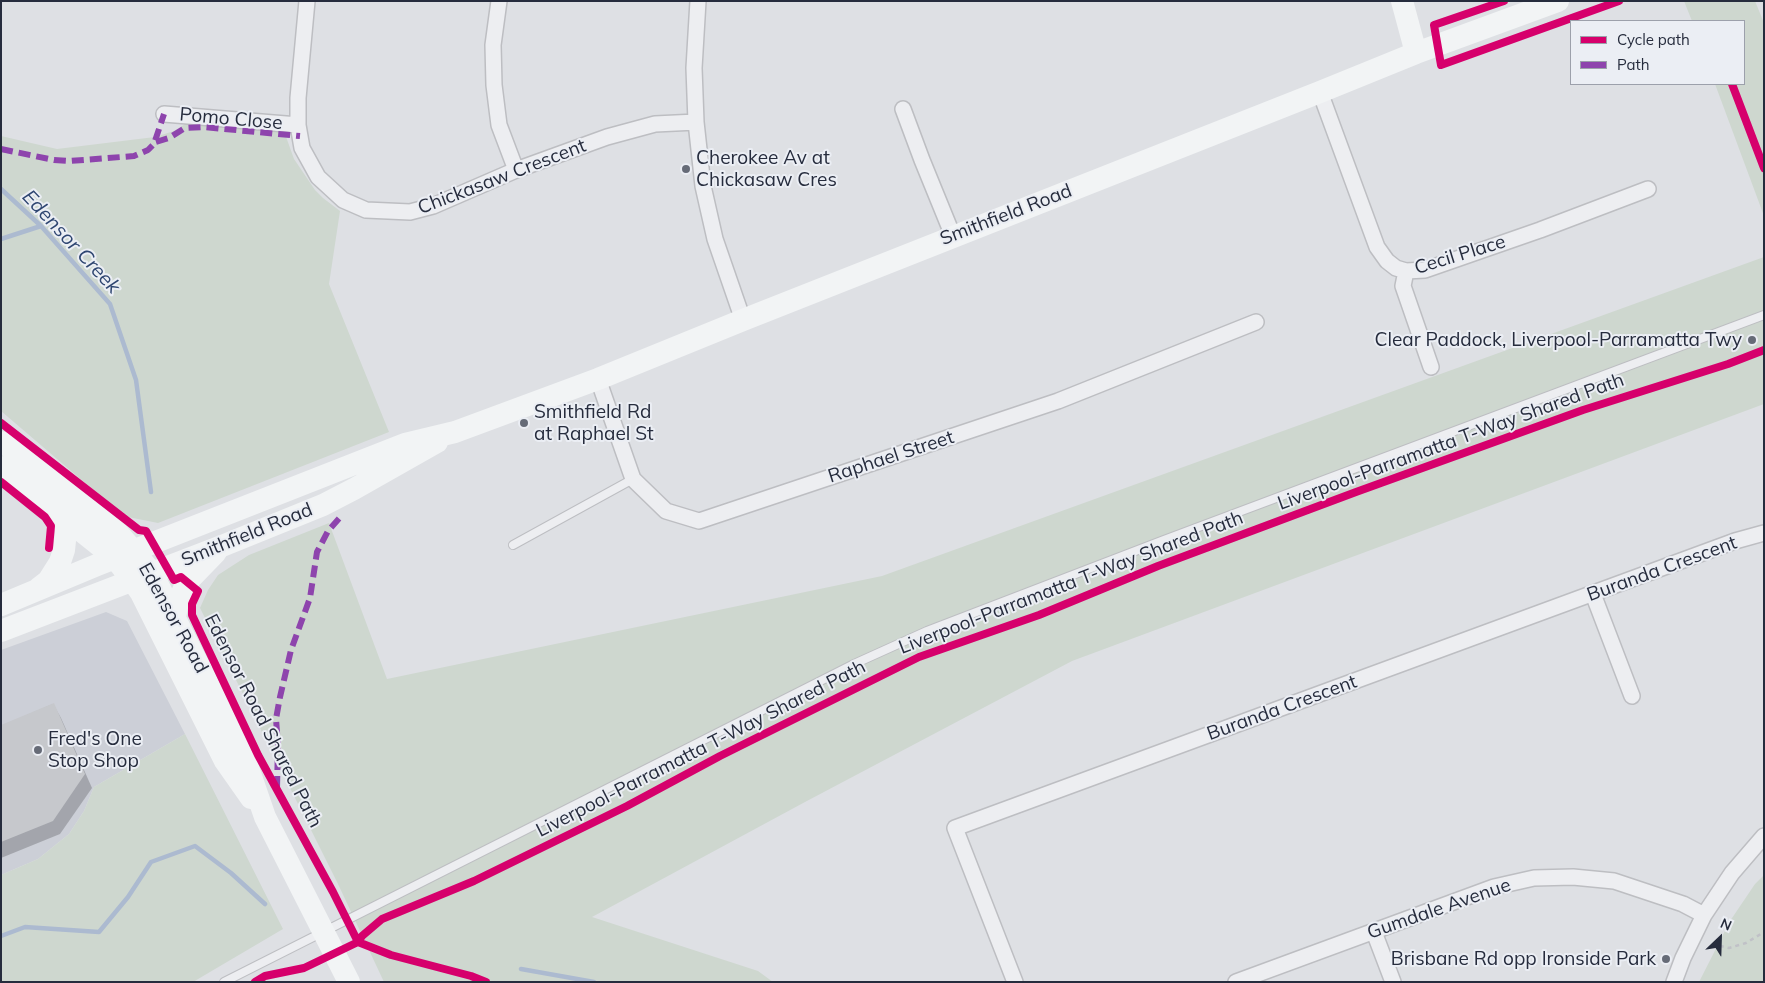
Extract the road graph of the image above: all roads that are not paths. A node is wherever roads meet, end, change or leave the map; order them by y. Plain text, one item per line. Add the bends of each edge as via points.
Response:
1 (307, 1) edge
2 (499, 1) edge
3 (698, 1) edge
4 (1402, 1) edge
5 (1558, 1) edge
6 (1416, 53) junction
7 (1320, 92) junction
8 (903, 109) dead end
9 (164, 114) dead end
10 (696, 122) junction
11 (298, 125) junction
12 (516, 170) junction
13 (1648, 189) dead end
14 (953, 236) junction
15 (1406, 271) junction
16 (1764, 315) edge
17 (743, 320) junction
18 (1256, 322) dead end
19 (1431, 367) dead end
20 (598, 379) junction
21 (455, 432) junction
22 (1, 442) edge
23 (1, 467) edge
24 (633, 479) junction
25 (63, 517) junction
26 (1764, 533) edge
27 (513, 545) dead end
28 (222, 546) junction
29 (125, 555) junction
30 (142, 577) junction
31 (32, 593) junction
32 (1593, 594) junction
33 (1, 605) edge
34 (175, 617) junction
35 (1, 631) edge
36 (1632, 696) dead end
37 (265, 817) junction
38 (1764, 836) edge
39 (1704, 915) junction
40 (323, 931) junction
41 (1374, 932) junction
42 (224, 982) edge
43 (349, 982) edge
44 (1015, 982) edge
45 (1236, 982) edge
46 (1393, 982) edge
47 (1674, 982) edge

1 - 11 street, Chickasaw Crescent
2 - 12 street via 493,45 494,85 500,125
3 - 10 street via 694,68
4 - 6 main road
5 - 6 main road, Smithfield Road
6 - 7 main road, Smithfield Road
7 - 14 main road, Smithfield Road
7 - 15 street, Cecil Place via 1377,247 1387,261
8 - 14 street
9 - 11 street, Pomo Close
10 - 12 street, Chickasaw Crescent via 654,124 607,137
10 - 17 street via 703,186 713,230
11 - 12 street, Chickasaw Crescent via 302,148 318,177 342,200 366,210 410,212 433,206
13 - 15 street, Cecil Place via 1425,270
14 - 17 main road, Smithfield Road
15 - 19 street via 1403,286
16 - 40 lane via 927,630
17 - 20 main road, Smithfield Road
18 - 24 street, Raphael Street via 1058,401 699,521 666,511
20 - 21 main road, Smithfield Road
20 - 24 street, Raphael Street
21 - 28 main road, Smithfield Road via 323,505
21 - 29 main road, Smithfield Road via 405,444
22 - 29 main road, Edensor Road via 117,532
23 - 25 main road, Edensor Road
24 - 27 lane
25 - 29 main road, Edensor Road
25 - 31 main road via 66,531 60,562 48,580
26 - 32 street, Buranda Crescent
28 - 30 main road, Smithfield Road
28 - 34 main road via 187,582
29 - 30 main road, Edensor Road
29 - 31 main road, Smithfield Road
30 - 34 main road, Edensor Road
30 - 35 main road, Smithfield Road
30 - 37 main road, Edensor Road via 141,593 225,761
31 - 33 main road, Smithfield Road
32 - 36 street
32 - 44 street, Buranda Crescent via 955,828
34 - 37 main road, Edensor Road via 243,753
37 - 40 main road, Edensor Road
38 - 39 street via 1732,873
39 - 41 street, Gumdale Avenue via 1614,881 1543,878 1494,887
39 - 47 street
40 - 42 lane
40 - 43 main road, Edensor Road
41 - 45 street, Gumdale Avenue
41 - 46 street

